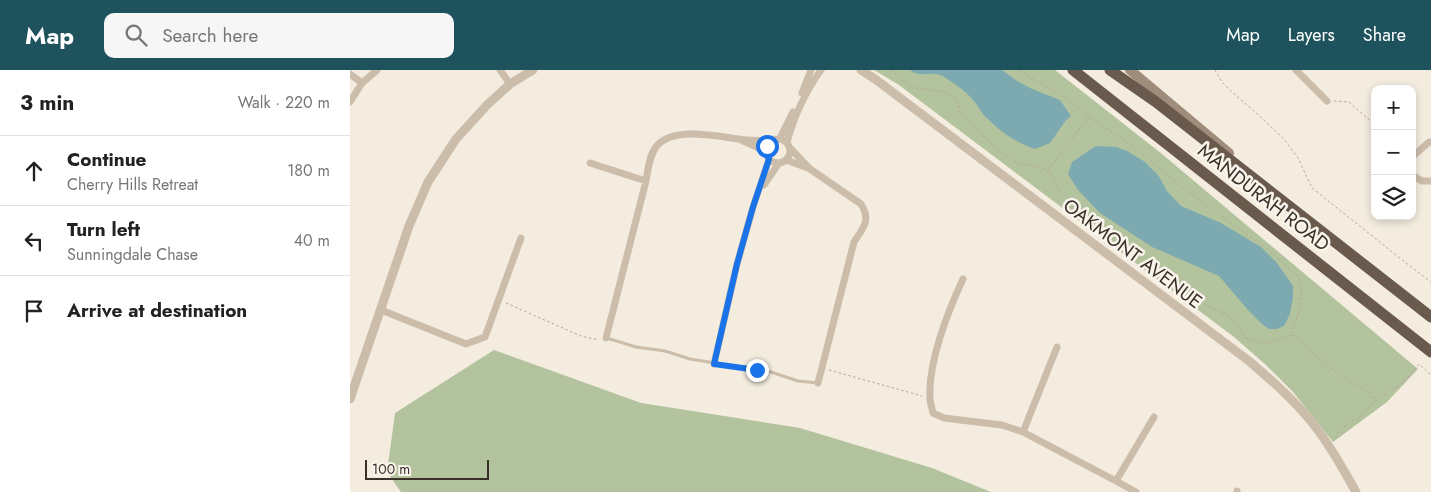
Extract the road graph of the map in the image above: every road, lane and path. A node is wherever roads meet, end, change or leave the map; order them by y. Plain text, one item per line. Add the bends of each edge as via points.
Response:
1 (377, 70) edge
2 (500, 70) edge
3 (533, 70) edge
4 (811, 70) edge
5 (821, 70) edge
6 (861, 70) edge
7 (891, 70) edge
8 (1019, 70) edge
9 (1074, 70) edge
10 (1110, 70) edge
11 (1130, 70) edge
12 (1215, 70) edge
13 (1296, 70) edge
14 (350, 74) edge
15 (362, 83) junction
16 (510, 84) junction
17 (1327, 101) joint
18 (350, 102) edge
19 (1089, 116) junction
20 (1371, 121) edge
21 (780, 138) junction
22 (740, 140) junction
23 (770, 141) junction
24 (1431, 142) edge
25 (789, 146) junction
26 (766, 150) junction
27 (1416, 153) edge
28 (769, 159) junction
29 (783, 162) junction
30 (590, 163) dead end
31 (810, 169) junction
32 (1048, 171) junction
33 (1416, 178) edge
34 (646, 181) junction
35 (1431, 182) edge
36 (759, 191) junction
37 (1276, 196) junction
38 (521, 238) dead end
39 (963, 279) dead end
40 (1431, 282) edge
41 (498, 300) junction
42 (381, 310) junction
43 (1431, 316) edge
44 (1292, 335) junction
45 (606, 338) junction
46 (1057, 347) dead end
47 (1431, 352) edge
48 (714, 364) junction
49 (822, 368) junction
50 (1431, 374) edge
51 (818, 383) joint
52 (930, 398) junction
53 (350, 399) edge
54 (1375, 401) junction
55 (1154, 418) dead end
56 (1023, 432) junction
57 (1334, 438) dead end
58 (1116, 481) junction
59 (1136, 492) edge
60 (1356, 492) edge

1 - 15 street
2 - 16 street
3 - 16 street
4 - 21 street
5 - 25 street via 799,109
6 - 60 street, OAKMONT AVENUE via 1249,361 1309,419
7 - 32 path via 915,87 943,91 955,98 960,113 1013,161
8 - 19 path via 1054,90
9 - 47 highway, MANDURAH ROAD
10 - 37 highway, MANDURAH ROAD
11 - 37 main road
12 - 40 path via 1222,82 1284,140 1298,158 1312,188
13 - 17 street
14 - 15 street
15 - 18 street
16 - 42 street via 456,139 428,182 409,226
17 - 20 path via 1349,102
19 - 32 path
19 - 44 path via 1267,249 1299,277 1302,286 1300,311
21 - 23 street
21 - 25 street
22 - 23 street
22 - 26 street
22 - 34 street via 704,134 674,136 654,149
23 - 26 street
24 - 27 street
25 - 29 street via 790,155
25 - 31 street
26 - 28 street
28 - 29 street
28 - 36 street
29 - 31 street
29 - 36 street
30 - 34 street
31 - 49 street via 861,204 866,212 862,230 854,242
32 - 44 path via 1061,194 1160,271 1182,278 1201,302 1232,319 1247,339 1269,343
33 - 35 street
34 - 45 street
36 - 48 street via 737,264
37 - 43 highway, MANDURAH ROAD
38 - 41 street
39 - 52 street via 937,347
41 - 42 street via 485,336 466,344
41 - 45 path via 582,336
42 - 53 street
44 - 54 path via 1349,382 1369,392
45 - 48 lane
46 - 56 street
48 - 51 lane via 771,372 798,382
49 - 51 street
49 - 52 path
50 - 54 path via 1419,364 1402,385
52 - 56 street via 933,413 944,418 1002,425
54 - 57 path via 1358,420 1353,420
55 - 58 street
56 - 58 street
58 - 59 street

